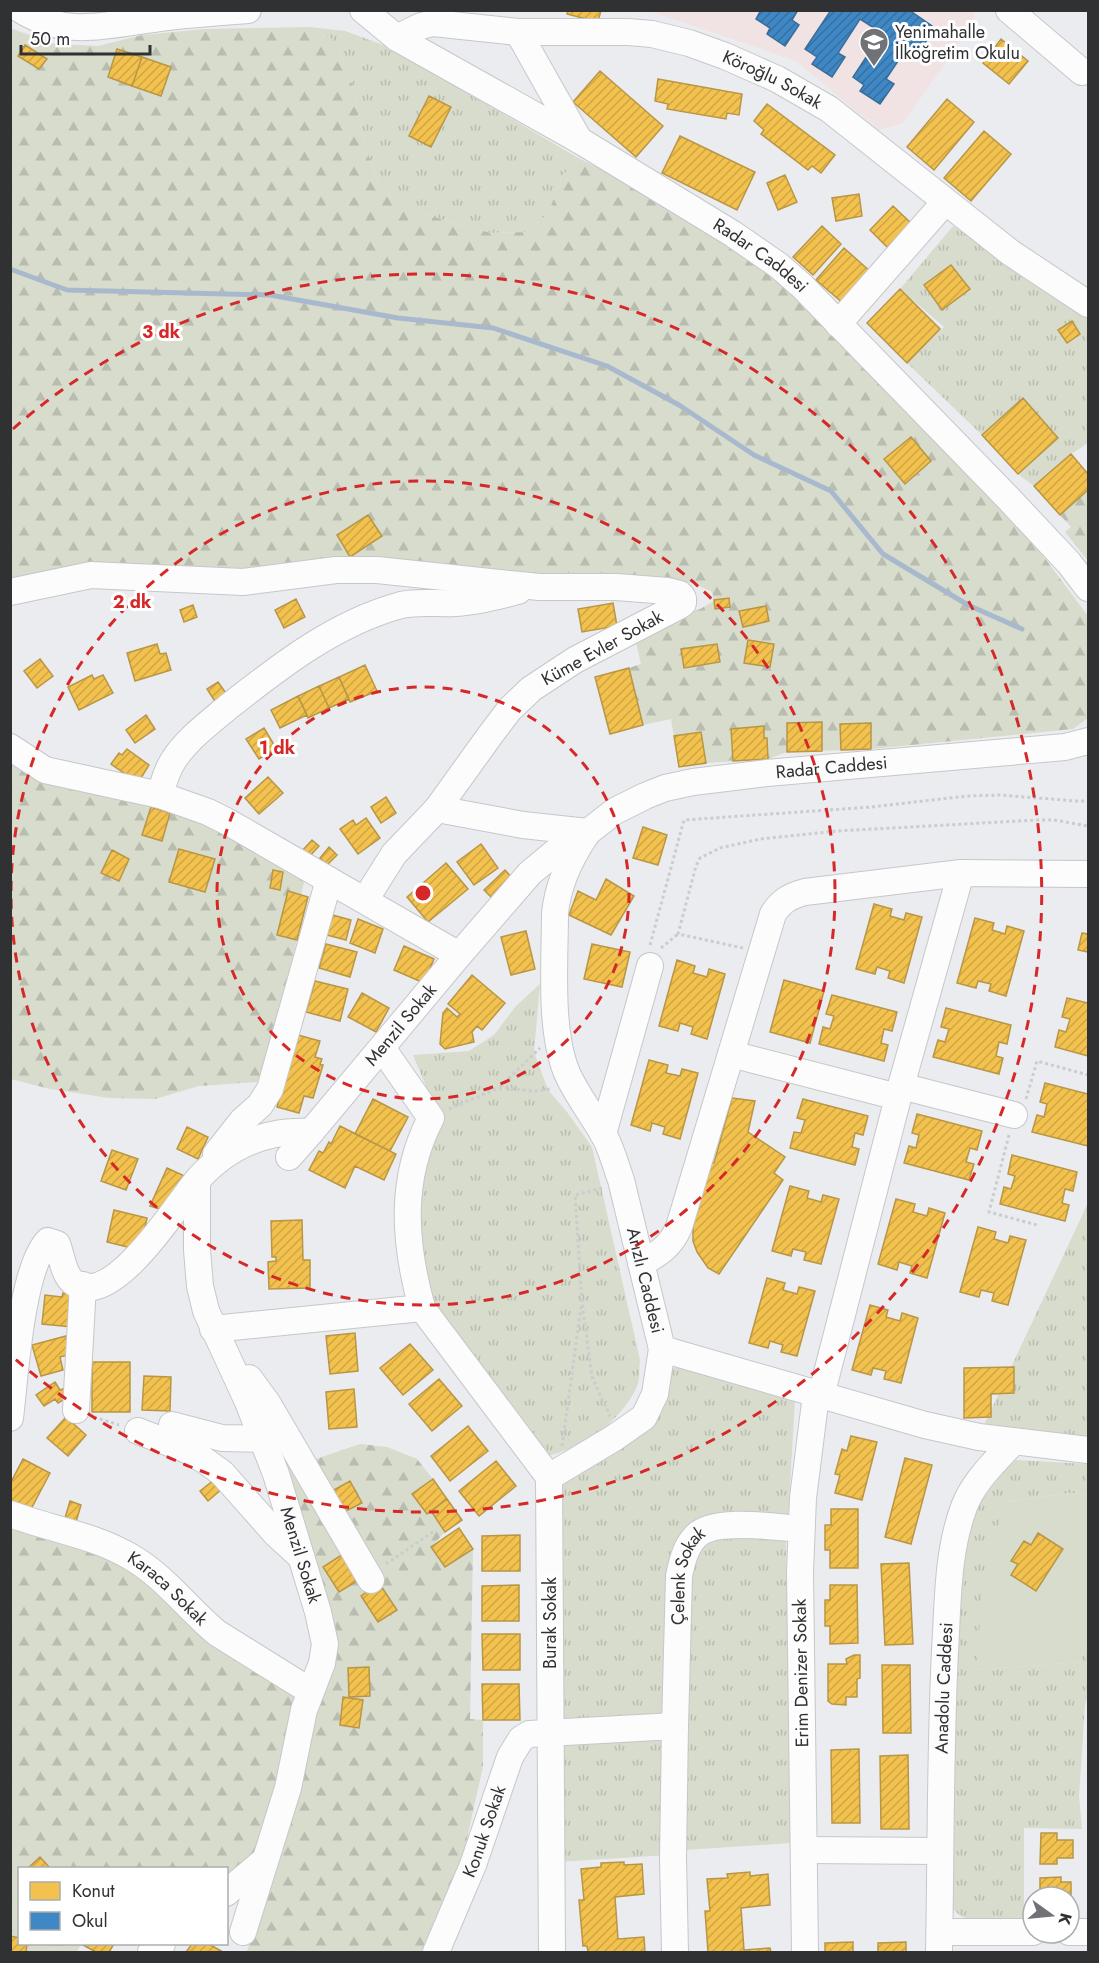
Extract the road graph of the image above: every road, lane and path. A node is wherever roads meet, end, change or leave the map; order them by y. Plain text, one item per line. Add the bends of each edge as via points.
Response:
1 (21, 10) edge
2 (248, 10) edge
3 (363, 10) edge
4 (1009, 10) edge
5 (240, 11) edge
6 (630, 21) edge
7 (504, 24) edge
8 (397, 38) junction
9 (1082, 72) dead end
10 (579, 140) junction
11 (945, 202) junction
12 (1089, 304) edge
13 (838, 324) junction
14 (539, 586) junction
15 (1089, 588) edge
16 (10, 592) edge
17 (1089, 741) edge
18 (10, 747) edge
19 (1052, 748) junction
20 (1089, 762) edge
21 (160, 795) junction
22 (1089, 801) edge
23 (436, 809) junction
24 (1089, 826) edge
25 (588, 832) junction
26 (961, 873) junction
27 (1089, 874) edge
28 (329, 880) junction
29 (365, 900) junction
30 (678, 934) junction
31 (762, 952) junction
32 (459, 955) junction
33 (649, 961) junction
34 (556, 1034) junction
35 (382, 1048) junction
36 (731, 1054) junction
37 (1089, 1075) edge
38 (573, 1084) junction
39 (498, 1089) junction
40 (900, 1091) junction
41 (1014, 1115) junction
42 (431, 1118) junction
43 (311, 1132) junction
44 (603, 1134) junction
45 (289, 1157) dead end
46 (196, 1181) junction
47 (621, 1184) junction
48 (1037, 1225) dead end
49 (641, 1263) junction
50 (83, 1286) junction
51 (582, 1302) junction
52 (422, 1308) junction
53 (213, 1329) junction
54 (662, 1349) junction
55 (231, 1366) junction
56 (818, 1396) junction
57 (76, 1410) joint
58 (10, 1418) edge
59 (172, 1425) dead end
60 (138, 1431) joint
61 (620, 1434) junction
62 (263, 1439) junction
63 (1013, 1442) junction
64 (1089, 1450) edge
65 (553, 1474) junction
66 (10, 1514) edge
67 (801, 1528) junction
68 (434, 1531) dead end
69 (302, 1557) junction
70 (369, 1578) joint
71 (310, 1691) junction
72 (675, 1726) junction
73 (551, 1732) junction
74 (804, 1850) junction
75 (940, 1851) junction
76 (264, 1861) junction
77 (228, 1891) edge
78 (243, 1932) dead end
79 (1021, 1933) edge
80 (939, 1942) edge
81 (436, 1953) edge
82 (552, 1953) edge
83 (675, 1953) edge
84 (805, 1953) edge

1 - 5 street via 46,23 83,28
2 - 5 street
3 - 8 street, Radar Caddesi
4 - 9 street
6 - 7 street, Köroğlu Sokak
6 - 11 street, Köroğlu Sokak via 652,34 725,56 802,92 859,131
7 - 8 street, Köroğlu Sokak via 433,24
7 - 10 street
8 - 10 street, Radar Caddesi
10 - 13 street, Radar Caddesi via 778,265
11 - 12 street, Köroğlu Sokak via 1011,253
11 - 13 street
13 - 15 street, Radar Caddesi via 1008,498
14 - 16 street, Küme Evler Sokak via 388,571 336,570 243,582 91,575
14 - 21 street, Küme Evler Sokak via 478,600 404,604 328,636 273,671 194,736 167,771
14 - 23 street, Küme Evler Sokak via 668,591 680,594 683,603 531,688 490,734
17 - 19 street, Radar Caddesi
18 - 21 street via 45,770
19 - 20 street
19 - 25 street, Radar Caddesi via 693,782 645,796
21 - 28 street via 228,822
22 - 33 path via 999,795 684,820
23 - 25 street via 534,827
23 - 29 street, Küme Evler Sokak via 394,854
24 - 30 path via 1037,820 837,831 732,844 700,858
25 - 32 street, Menzil Sokak via 530,873
25 - 34 street, Arızlı Caddesi via 573,855 557,897
26 - 27 street
26 - 31 street via 792,895 773,914
26 - 40 street, Erim Denizer Sokak
28 - 29 street
28 - 46 street via 270,1089
29 - 32 street
30 - 31 path
30 - 33 path
31 - 36 street
32 - 35 street, Menzil Sokak
33 - 44 street
34 - 38 street, Arızlı Caddesi
34 - 39 path
35 - 42 street
35 - 43 street, Menzil Sokak
36 - 40 street
36 - 49 street via 674,1239
37 - 41 path via 1037,1061 1022,1116
38 - 39 path via 535,1091
38 - 44 street, Arızlı Caddesi
39 - 42 path
40 - 41 street
40 - 56 street, Erim Denizer Sokak
41 - 48 path via 989,1212
42 - 52 street via 412,1163 408,1190 409,1245
43 - 45 street, Menzil Sokak
43 - 46 street via 275,1132 242,1145
44 - 47 street, Arızlı Caddesi
46 - 50 street via 132,1263 99,1285
46 - 53 street, Menzil Sokak via 200,1286
47 - 49 street, Arızlı Caddesi
47 - 51 path via 575,1195
49 - 54 street, Arızlı Caddesi
50 - 57 street
50 - 58 street via 72,1281 57,1245 48,1241 25,1304
51 - 61 path via 592,1377
51 - 65 path
52 - 53 street
52 - 65 street
53 - 55 street, Menzil Sokak
54 - 56 street, Arızlı Caddesi
54 - 61 street via 649,1408 644,1417
55 - 62 street, Menzil Sokak
55 - 70 street via 258,1388
56 - 63 street, Arızlı Caddesi via 925,1425
56 - 67 street, Erim Denizer Sokak
57 - 60 path
59 - 62 street via 222,1438
60 - 69 street via 187,1450 222,1473
61 - 65 street
62 - 69 street, Menzil Sokak
63 - 64 street, Arızlı Caddesi
63 - 75 street, Anadolu Caddesi via 977,1484 965,1504 955,1536 941,1724
65 - 73 street, Burak Sokak
66 - 71 street, Karaca Sokak via 94,1540 131,1557 217,1633
67 - 72 street, Çelenk Sokak via 727,1524 710,1527 696,1536 684,1555 679,1576
67 - 74 street, Erim Denizer Sokak
68 - 70 path
69 - 71 street, Menzil Sokak via 325,1644
71 - 76 street, Menzil Sokak via 288,1788
72 - 73 street
72 - 83 street, Çelenk Sokak
73 - 81 street, Konuk Sokak via 529,1734 515,1747 473,1865
73 - 82 street, Burak Sokak
74 - 75 street
74 - 84 street, Erim Denizer Sokak
75 - 80 street, Anadolu Caddesi
76 - 77 street
76 - 78 street, Menzil Sokak
79 - 80 street

